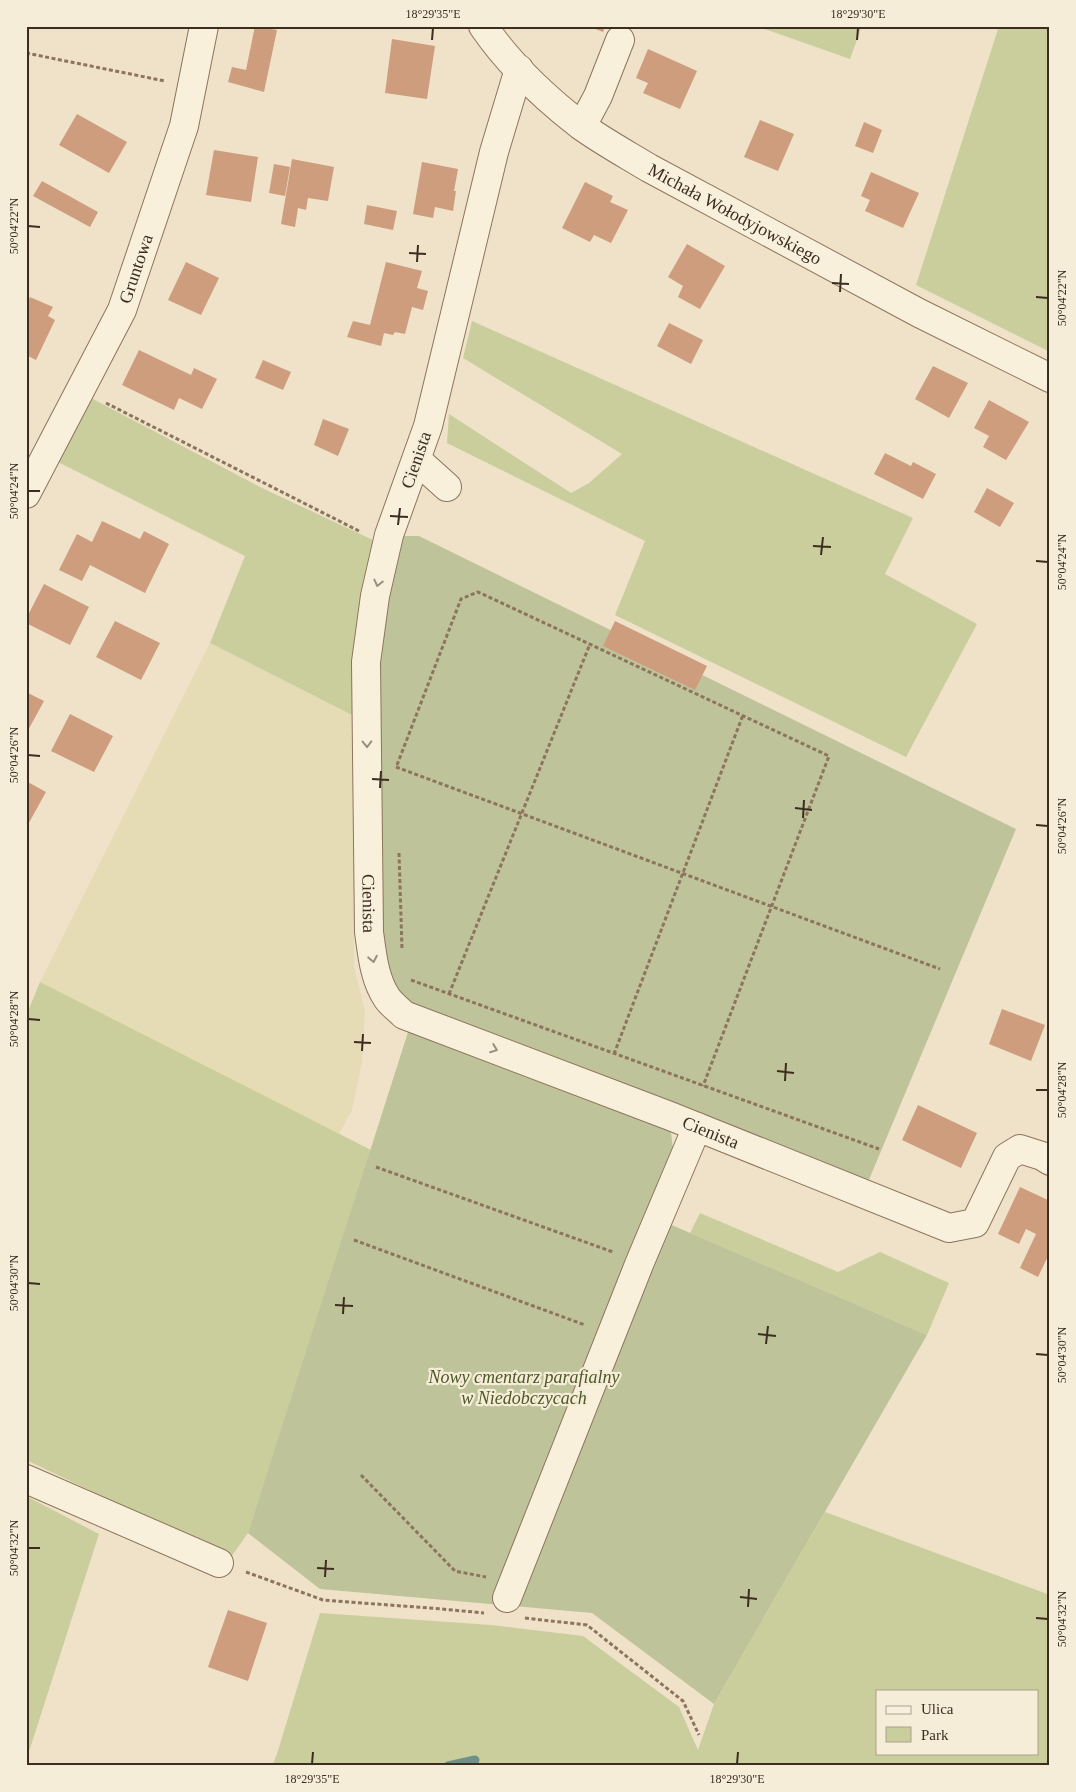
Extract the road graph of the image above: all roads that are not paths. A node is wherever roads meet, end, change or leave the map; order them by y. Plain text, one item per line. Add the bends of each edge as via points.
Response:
1 (204, 26) edge
2 (483, 26) edge
3 (620, 40) dead end
4 (519, 69) junction
5 (582, 126) junction
6 (1050, 378) edge
7 (417, 460) junction
8 (447, 487) dead end
9 (26, 494) edge
10 (697, 1127) junction
11 (1050, 1161) edge
12 (26, 1479) edge
13 (219, 1563) road end
14 (508, 1603) road end

1 - 9 street, Gruntowa via 184,126 122,310
2 - 4 street, Michała Wołodyjowskiego
3 - 5 street via 598,96
4 - 5 street, Michała Wołodyjowskiego
4 - 7 street, Cienista via 494,152
5 - 6 street, Michała Wołodyjowskiego via 649,168 869,287
7 - 8 street
7 -> 10 street, Cienista via 388,540 375,596 366,662 369,932 384,992 404,1015
10 - 11 street, Cienista via 949,1228 975,1222 1007,1157 1020,1149
10 - 14 street via 611,1335
12 - 13 street

